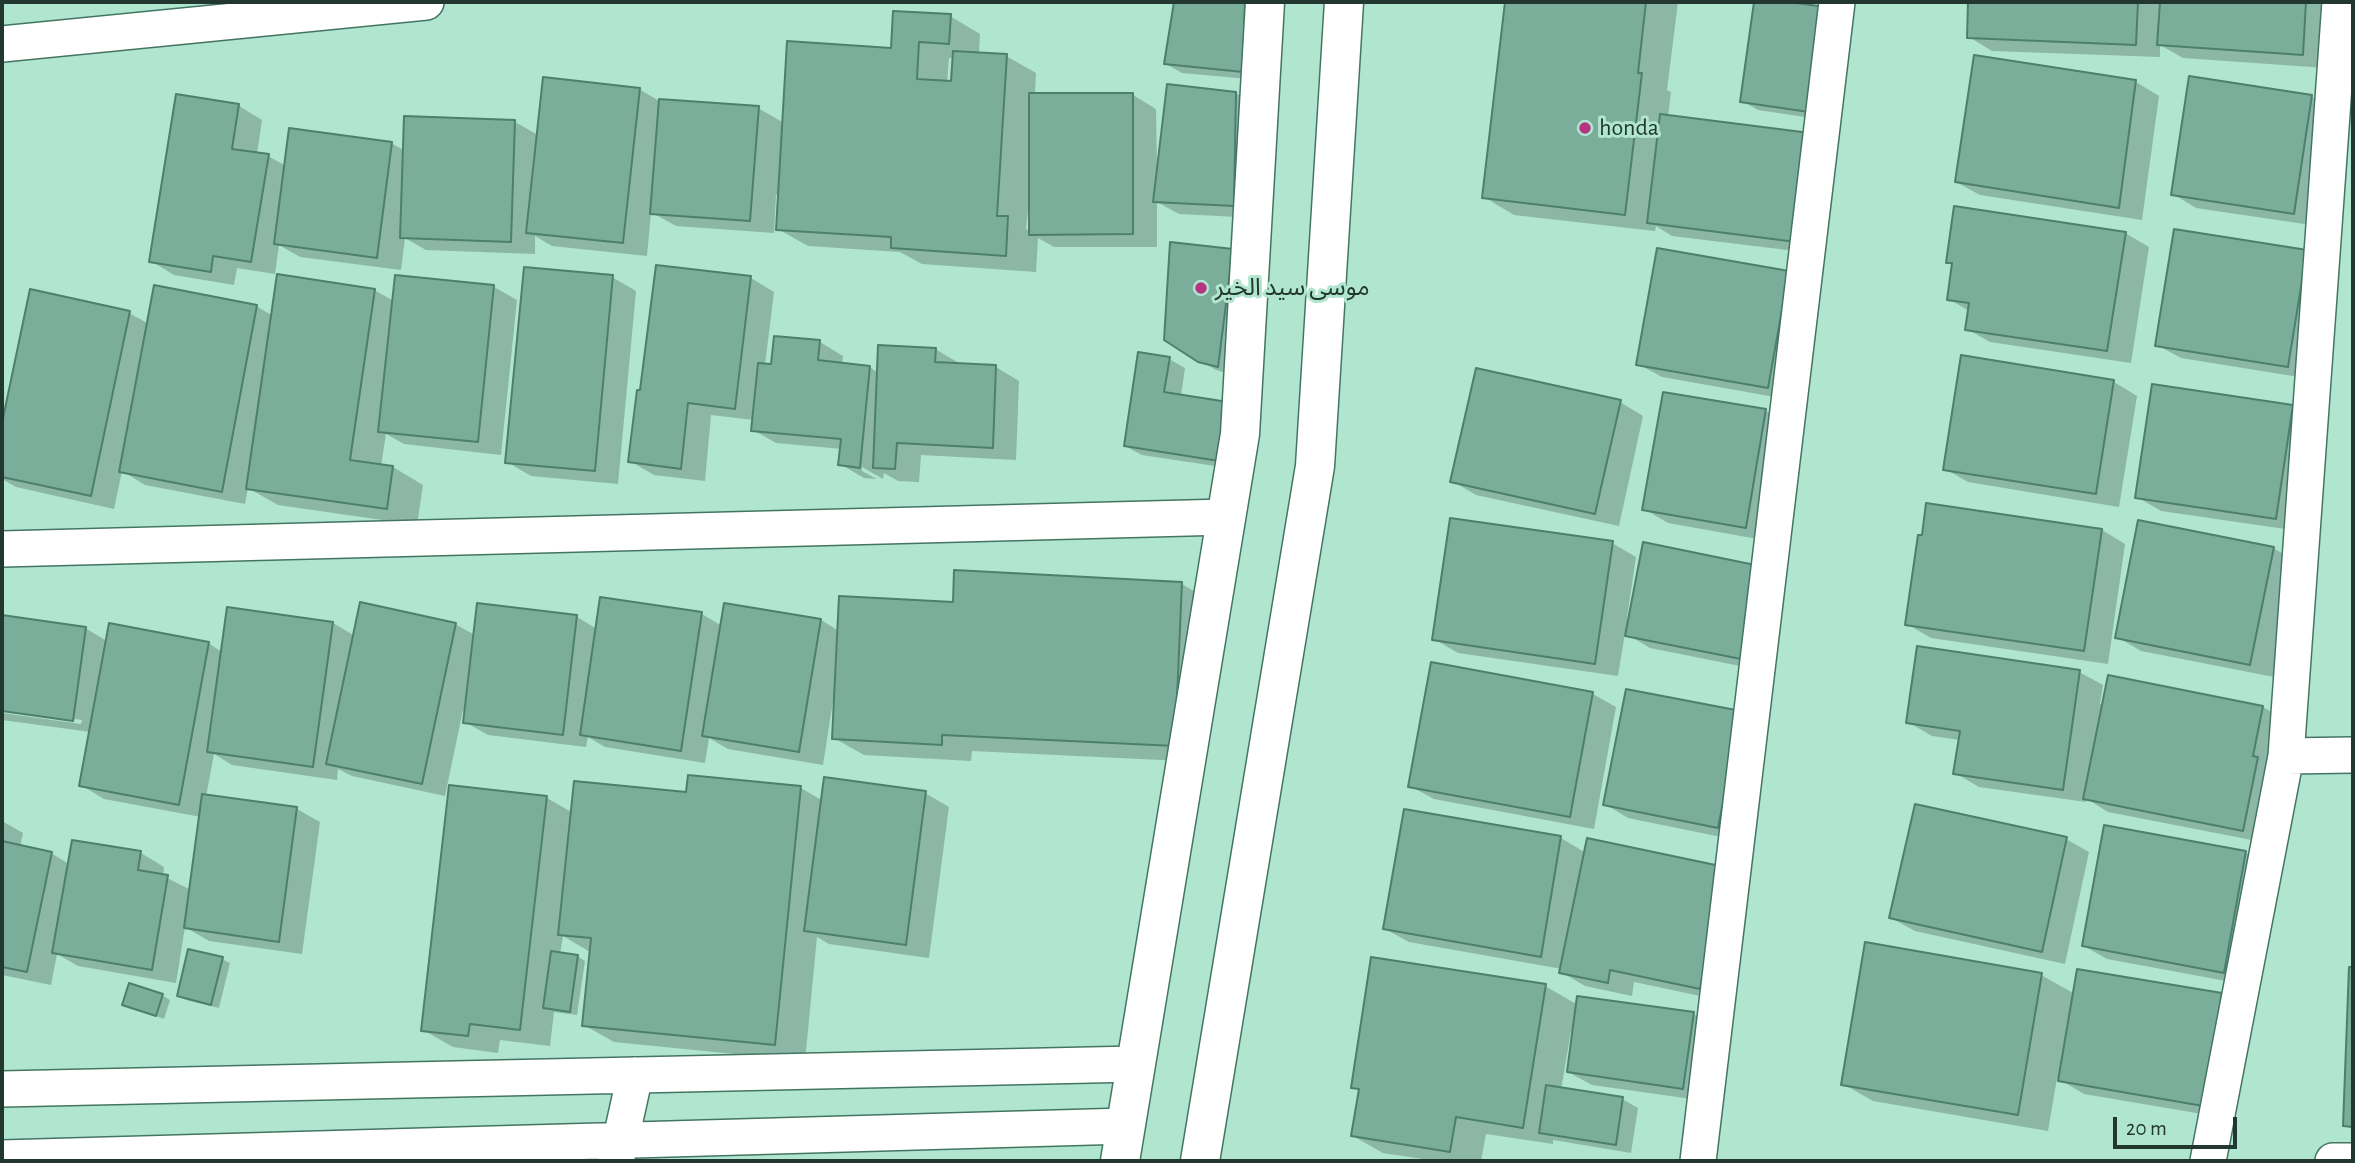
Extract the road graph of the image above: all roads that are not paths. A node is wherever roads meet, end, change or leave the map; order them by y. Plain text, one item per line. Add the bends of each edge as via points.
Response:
1 (426, 2) edge
2 (1265, 2) edge
3 (1344, 2) edge
4 (1837, 2) edge
5 (2340, 2) edge
6 (2, 44) edge
7 (1226, 517) junction
8 (2, 548) edge
9 (2353, 755) edge
10 (2286, 757) junction
11 (1136, 1064) junction
12 (635, 1075) junction
13 (2, 1089) edge
14 (1123, 1144) edge
15 (618, 1151) edge
16 (2, 1158) edge
17 (1200, 1161) edge
18 (1698, 1161) edge
19 (2208, 1161) edge
20 (2333, 1161) edge
21 (2353, 1161) edge

1 - 6 street
2 - 7 main road via 1240,434
3 - 17 main road via 1315,466
4 - 18 street
5 - 10 street
7 - 8 street
7 - 11 main road
9 - 10 street
10 - 19 street
11 - 12 street
11 - 14 main road
12 - 13 street
12 - 15 street
14 - 15 street
15 - 16 street
20 - 21 street

